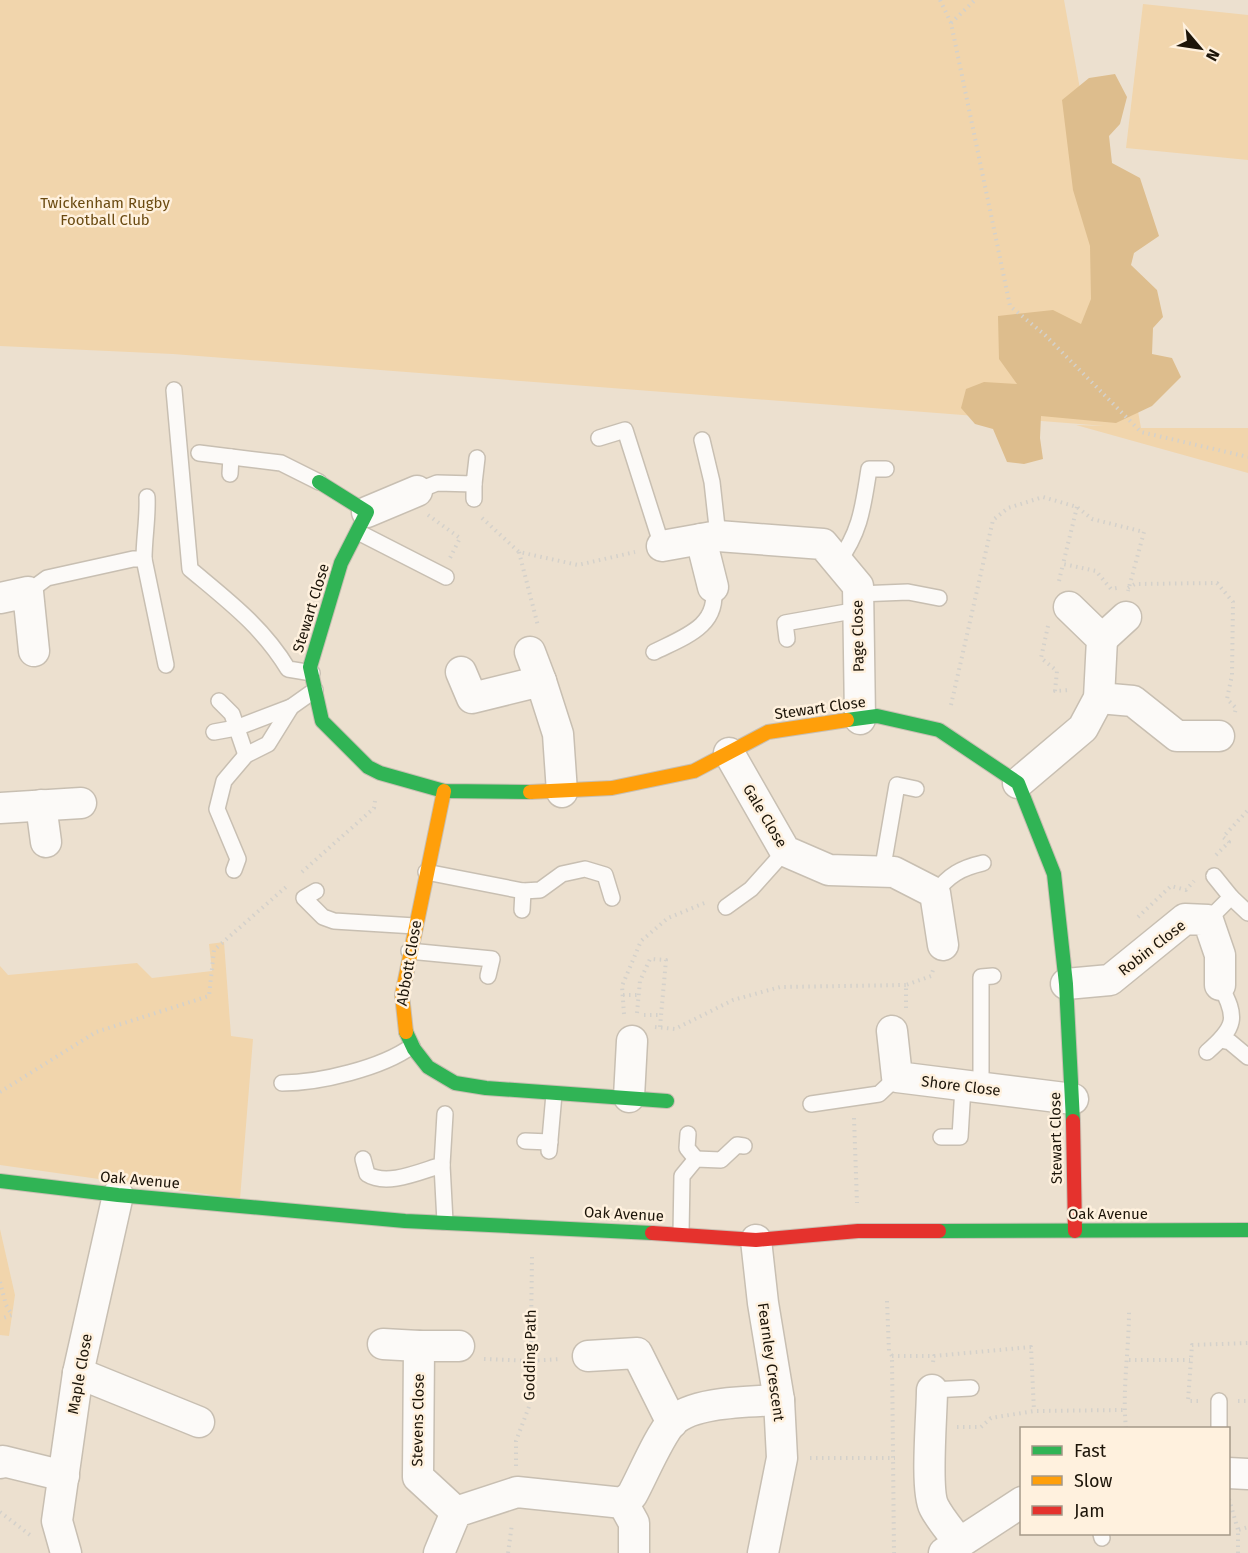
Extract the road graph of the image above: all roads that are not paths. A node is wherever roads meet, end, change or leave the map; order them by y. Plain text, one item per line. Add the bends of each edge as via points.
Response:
1 (174, 390) dead end
2 (599, 438) dead end
3 (702, 440) dead end
4 (199, 453) dead end
5 (231, 457) junction
6 (477, 458) dead end
7 (886, 469) dead end
8 (230, 474) dead end
9 (319, 482) joint
10 (406, 495) joint
11 (147, 497) dead end
12 (362, 522) junction
13 (709, 538) junction
14 (662, 546) joint
15 (144, 559) junction
16 (838, 562) junction
17 (446, 577) dead end
18 (713, 586) joint
19 (14, 595) edge
20 (939, 598) dead end
21 (858, 602) junction
22 (1059, 603) road end
23 (1126, 617) road end
24 (787, 639) dead end
25 (1102, 639) junction
26 (34, 651) dead end
27 (530, 652) road end
28 (654, 652) dead end
29 (166, 665) dead end
30 (461, 672) dead end
31 (312, 673) junction
32 (541, 681) junction
33 (315, 690) junction
34 (1099, 694) junction
35 (219, 701) dead end
36 (291, 707) junction
37 (860, 719) junction
38 (236, 728) junction
39 (1227, 728) road end
40 (214, 732) dead end
41 (729, 753) junction
42 (246, 755) junction
43 (1018, 783) junction
44 (916, 789) dead end
45 (444, 791) junction
46 (562, 792) junction
47 (81, 802) dead end
48 (41, 805) junction
49 (0, 808) edge
50 (46, 842) dead end
51 (785, 851) junction
52 (983, 863) dead end
53 (234, 870) dead end
54 (426, 872) junction
55 (882, 872) junction
56 (1214, 876) road end
57 (316, 891) dead end
58 (523, 891) junction
59 (935, 892) junction
60 (1231, 897) junction
61 (612, 898) dead end
62 (726, 907) road end
63 (522, 910) dead end
64 (1248, 913) edge
65 (1208, 921) junction
66 (415, 926) junction
67 (943, 945) road end
68 (409, 951) junction
69 (488, 976) dead end
70 (993, 976) dead end
71 (1066, 984) junction
72 (1220, 985) joint
73 (636, 1028) road end
74 (892, 1034) road end
75 (1221, 1040) junction
76 (412, 1046) junction
77 (1207, 1052) dead end
78 (1248, 1057) edge
79 (897, 1077) junction
80 (282, 1083) dead end
81 (972, 1088) junction
82 (554, 1094) junction
83 (629, 1097) junction
84 (1072, 1099) junction
85 (667, 1101) dead end
86 (811, 1104) dead end
87 (446, 1114) dead end
88 (688, 1134) dead end
89 (941, 1137) dead end
90 (525, 1141) dead end
91 (744, 1146) dead end
92 (363, 1159) dead end
93 (696, 1159) junction
94 (442, 1165) junction
95 (0, 1181) edge
96 (118, 1195) junction
97 (445, 1222) junction
98 (1248, 1230) edge
99 (1075, 1231) junction
100 (681, 1234) junction
101 (756, 1240) junction
102 (384, 1344) dead end
103 (419, 1346) junction
104 (459, 1346) road end
105 (588, 1356) road end
106 (78, 1373) junction
107 (971, 1388) dead end
108 (932, 1390) joint
109 (779, 1400) junction
110 (1218, 1401) road end
111 (200, 1422) dead end
112 (672, 1422) junction
113 (1219, 1427) edge
114 (0, 1463) edge
115 (1230, 1473) edge
116 (1248, 1474) edge
117 (64, 1476) junction
118 (623, 1503) junction
119 (1020, 1503) edge
120 (456, 1512) junction
121 (951, 1547) edge
122 (772, 1550) edge
123 (66, 1553) edge
124 (439, 1553) edge
125 (634, 1553) edge

1 - 31 lane via 190,569 254,623 288,669
2 - 14 lane via 625,430
3 - 13 lane via 712,482
4 - 5 lane
5 - 8 lane
5 - 9 lane via 282,463
6 - 10 lane via 474,499 437,483
7 - 16 lane via 869,469 853,542
9 - 12 street
10 - 12 street
11 - 15 lane
12 - 17 lane
12 - 31 street, Stewart Close via 341,563 310,667
13 - 14 street, Page Close
13 - 16 street, Page Close via 824,544
13 - 18 street
15 - 19 lane via 47,578
15 - 29 lane
16 - 21 street, Page Close via 858,586
18 - 28 lane via 716,603 708,618 688,635
19 - 26 street
20 - 21 lane via 908,592
21 - 24 lane via 785,623
21 - 37 street, Page Close
22 - 25 street
23 - 25 street
25 - 34 street
27 - 32 street
30 - 32 street via 472,698
31 - 33 street, Stewart Close
32 - 46 street via 558,734
33 - 36 lane
33 - 45 street, Stewart Close via 322,721 368,767
34 - 39 street via 1133,700 1177,736
34 - 43 street via 1083,728
35 - 38 lane via 232,714
36 - 38 lane
36 - 42 lane via 268,744
37 - 41 street, Stewart Close via 768,732
37 - 43 street, Stewart Close via 877,716 939,729
38 - 40 lane
38 - 42 lane
41 - 46 street, Stewart Close via 694,771 612,788
41 - 51 street, Gale Close
42 - 53 lane via 224,781 218,809 238,859
43 - 71 street, Stewart Close via 1054,874
44 - 55 lane via 897,785
45 - 46 street, Stewart Close
45 - 54 street, Abbott Close
47 - 48 street
48 - 49 street
48 - 50 street
51 - 55 street, Gale Close via 830,870
51 - 62 lane via 751,889
52 - 59 lane via 963,867
54 - 58 lane
54 - 66 street, Abbott Close
55 - 59 street, Gale Close via 894,872
56 - 60 lane
57 - 66 lane via 304,898 323,917 334,921
58 - 61 lane via 540,891 562,874 585,869 605,875
58 - 63 lane
59 - 67 street
60 - 64 lane
60 - 65 lane
65 - 71 street, Robin Close via 1185,919 1110,980
65 - 72 street, Robin Close via 1220,955
66 - 68 street, Abbott Close
68 - 69 lane via 492,959
68 - 76 street, Abbott Close via 401,1013
70 - 81 lane via 981,977
71 - 84 street, Stewart Close
72 - 75 lane via 1233,1009 1230,1026
73 - 83 street
74 - 79 street
75 - 77 lane
75 - 78 lane via 1230,1042
76 - 80 lane via 365,1069
76 - 82 street, Abbott Close via 423,1062 452,1082
79 - 81 street, Shore Close
79 - 86 lane via 879,1094
81 - 84 street, Shore Close
81 - 89 lane via 960,1137
82 - 83 street, Abbott Close
82 - 90 lane via 549,1147
83 - 85 street, Abbott Close
84 - 99 street, Stewart Close
87 - 94 lane
88 - 93 lane via 687,1148
91 - 93 lane via 737,1145 722,1160
92 - 94 lane via 367,1174 380,1179
93 - 100 lane via 682,1176
94 - 97 lane
95 - 96 street, Oak Avenue
96 - 97 street, Oak Avenue
96 - 106 street, Maple Close
97 - 100 street, Oak Avenue
98 - 99 street, Oak Avenue
99 - 101 street, Oak Avenue via 858,1231
100 - 101 street, Oak Avenue
101 - 109 street, Fearnley Crescent
102 - 103 street
103 - 104 street
103 - 120 street, Stevens Close via 418,1478
105 - 112 street via 637,1353
106 - 111 street
106 - 117 street, Maple Close
107 - 108 lane
108 - 121 street via 932,1505
109 - 112 street via 726,1404 688,1413
109 - 122 street, Fearnley Crescent via 782,1458
110 - 113 lane
112 - 118 street via 632,1495
114 - 117 street
115 - 116 street
117 - 123 street, Maple Close via 57,1521
118 - 120 street via 517,1492
118 - 125 street via 634,1523
119 - 121 street
120 - 124 street

